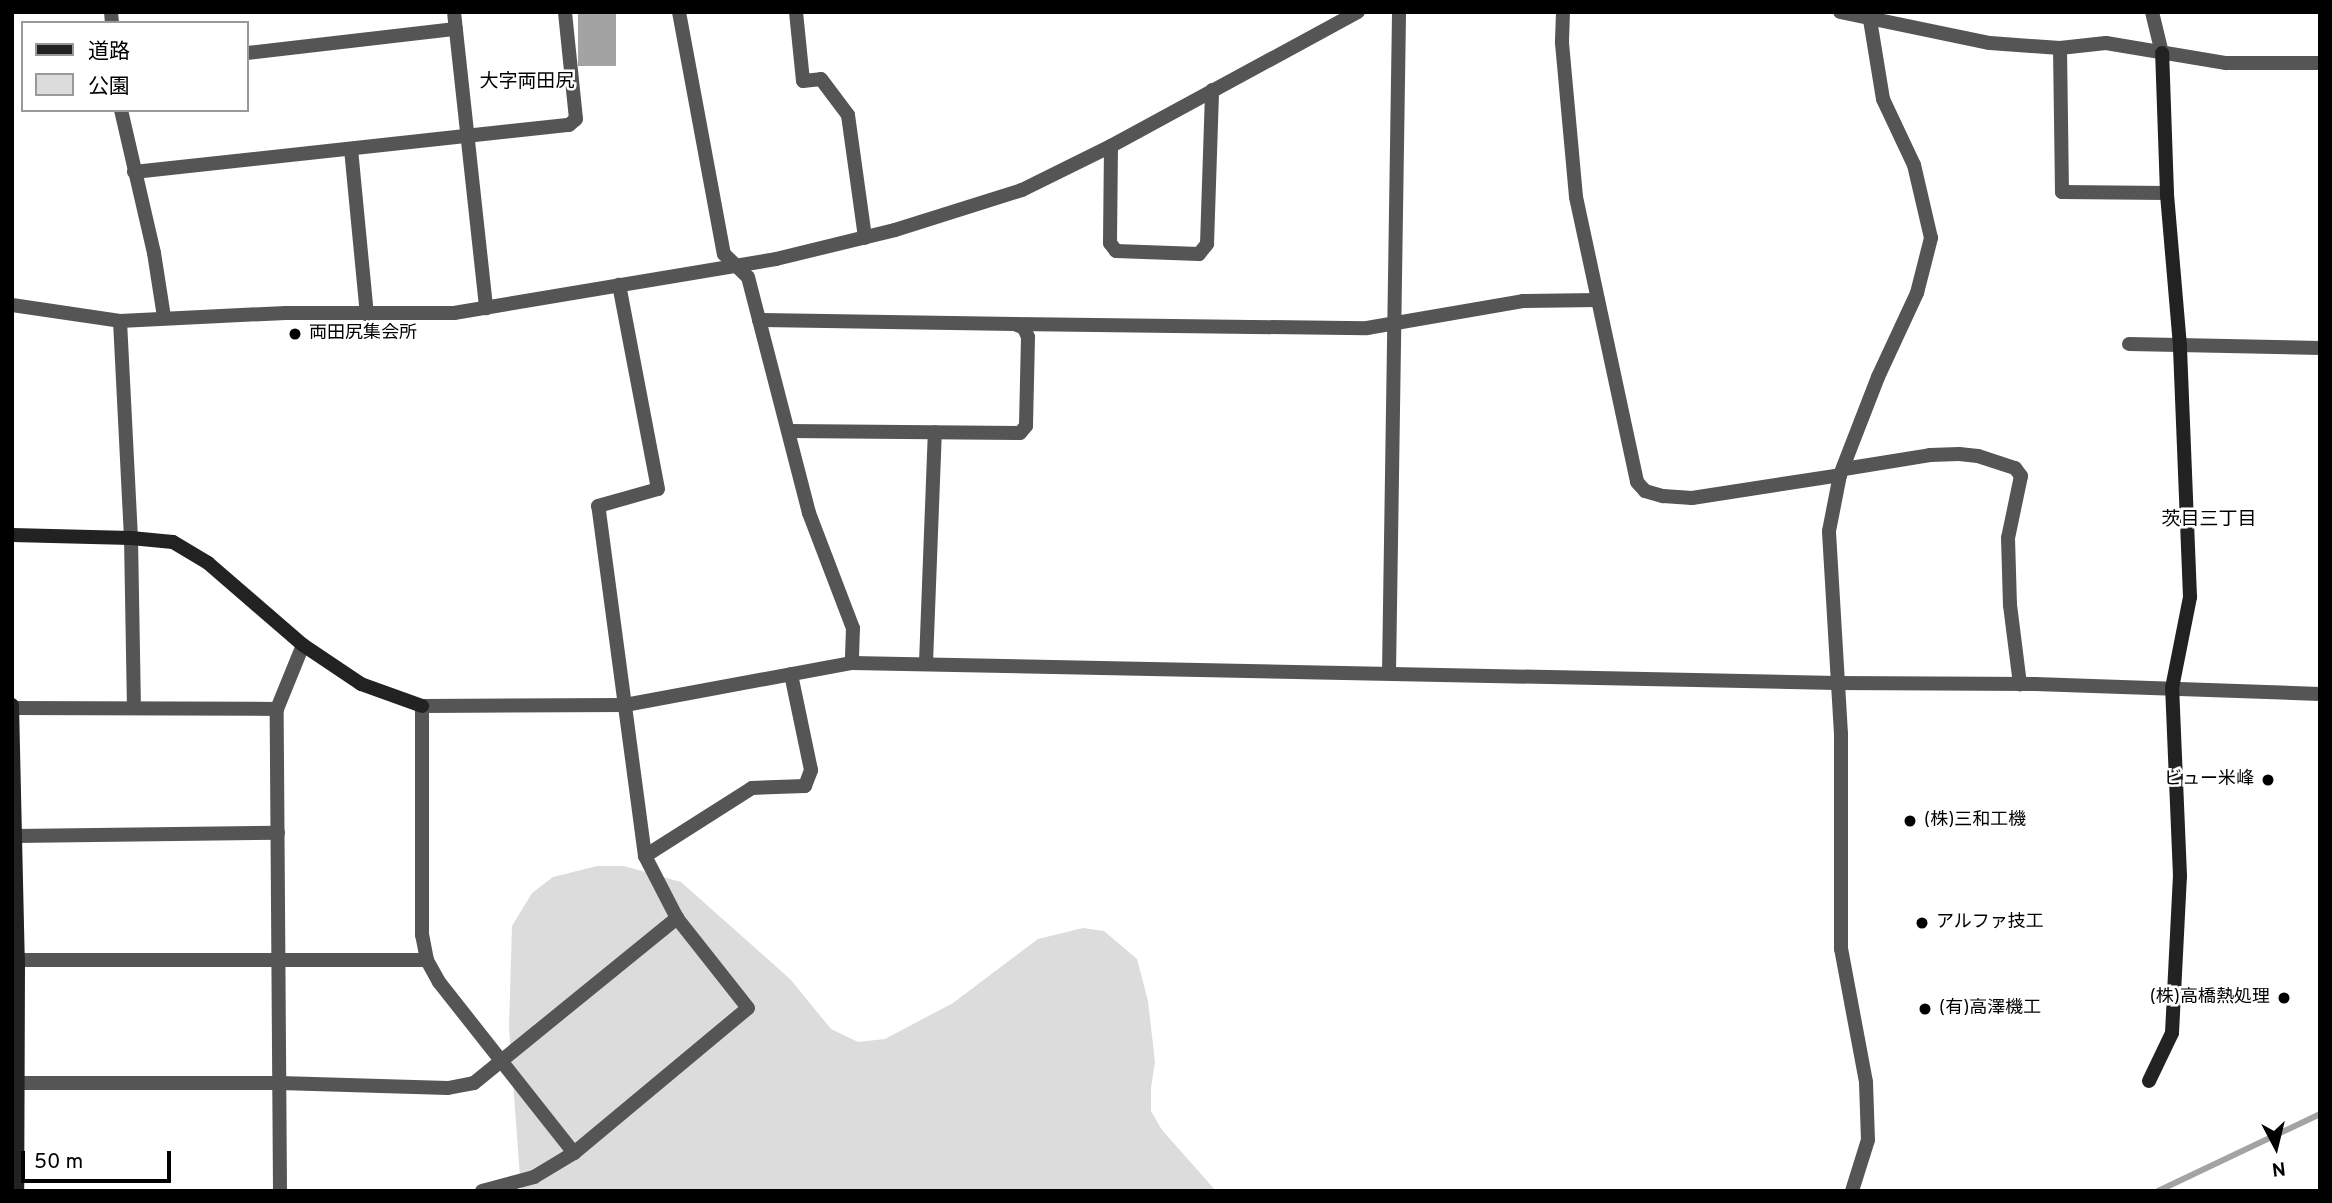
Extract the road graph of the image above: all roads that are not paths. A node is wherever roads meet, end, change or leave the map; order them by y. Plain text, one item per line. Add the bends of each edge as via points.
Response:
1 (454, 12) edge
2 (565, 12) edge
3 (679, 12) edge
4 (796, 12) edge
5 (1358, 12) edge
6 (1399, 12) edge
7 (1563, 12) edge
8 (1840, 12) edge
9 (2152, 12) edge
10 (1870, 20) junction
11 (456, 29) junction
12 (2060, 48) junction
13 (248, 53) edge
14 (2162, 53) junction
15 (2320, 63) edge
16 (1212, 90) junction
17 (121, 112) edge
18 (467, 137) junction
19 (1111, 146) junction
20 (351, 149) junction
21 (134, 172) junction
22 (2168, 193) junction
23 (865, 238) junction
24 (738, 266) junction
25 (619, 285) junction
26 (1598, 300) junction
27 (12, 305) edge
28 (486, 308) junction
29 (367, 314) junction
30 (164, 317) junction
31 (760, 320) junction
32 (120, 321) junction
33 (1015, 324) junction
34 (1394, 325) junction
35 (2129, 344) dead end
36 (2180, 346) junction
37 (2320, 348) edge
38 (789, 431) junction
39 (935, 432) junction
40 (1842, 472) junction
41 (12, 535) edge
42 (131, 538) junction
43 (303, 645) junction
44 (852, 663) junction
45 (926, 663) junction
46 (1389, 673) junction
47 (791, 674) junction
48 (1836, 683) junction
49 (2020, 684) junction
50 (2172, 688) junction
51 (2320, 694) edge
52 (625, 705) junction
53 (422, 706) junction
54 (12, 707) edge
55 (134, 708) junction
56 (277, 709) junction
57 (278, 833) junction
58 (15, 836) junction
59 (645, 856) junction
60 (677, 918) junction
61 (18, 960) junction
62 (427, 960) junction
63 (281, 961) junction
64 (503, 1062) junction
65 (2149, 1080) dead end
66 (17, 1083) junction
67 (280, 1083) junction
68 (573, 1153) junction
69 (17, 1191) edge
70 (280, 1191) edge
71 (482, 1191) edge
72 (1852, 1191) edge

1 - 11 street
2 - 18 street via 576,118 569,125
3 - 24 street via 724,254
4 - 23 street via 803,81 821,79 848,115
5 - 16 street
6 - 34 street
7 - 26 street via 1576,197
8 - 10 street
9 - 14 street
10 - 12 street via 1990,43
10 - 40 street via 1883,99 1913,165 1931,238 1917,293 1878,377
11 - 13 street
11 - 18 street
12 - 14 street via 2106,43
12 - 22 street via 2062,192
14 - 15 street via 2226,63
14 - 22 street
16 - 19 street
16 - 19 street via 1207,244 1199,254 1116,251 1110,243
17 - 21 street
18 - 20 street
18 - 28 street
19 - 23 street via 1022,190
20 - 21 street
20 - 29 street
21 - 30 street
22 - 36 street
23 - 24 street
24 - 25 street
24 - 31 street via 748,277
25 - 28 street
25 - 52 street via 657,489 598,506
26 - 34 street via 1523,301
26 - 40 street via 1637,482 1644,491 1692,498
27 - 32 street
28 - 29 street
29 - 30 street
30 - 32 street
31 - 33 street
31 - 38 street
32 - 42 street
33 - 34 street
33 - 39 street via 1024,328 1028,337 1026,426 1020,433
34 - 46 street
35 - 36 street
36 - 37 street
36 - 50 street via 2190,597
38 - 39 street
38 - 44 street via 809,513 853,628
39 - 45 street
40 - 48 street via 1829,531
40 - 49 street via 1959,454 2015,468 2021,476 2008,538
41 - 42 street
42 - 43 street via 173,542 208,563
42 - 55 street
43 - 53 street via 361,684
43 - 56 street
44 - 45 street
44 - 47 street
45 - 46 street
46 - 48 street
47 - 52 street
47 - 59 street via 811,770 805,786 752,788
48 - 49 street
48 - 72 street via 1841,734 1841,949 1866,1082 1868,1140
49 - 50 street
50 - 51 street
50 - 65 street via 2180,876 2177,966 2172,1032
52 - 53 street
52 - 59 street
53 - 62 street via 422,935
54 - 55 street
54 - 58 street
55 - 56 street
56 - 57 street
57 - 58 street
57 - 63 street
58 - 61 street
59 - 60 street
60 - 64 street
60 - 68 street via 748,1008
61 - 63 street
61 - 66 street
62 - 63 street
62 - 64 street via 439,982
63 - 67 street
64 - 67 street via 474,1083 449,1088
64 - 68 street
66 - 67 street
66 - 69 street
67 - 70 street
68 - 71 street via 534,1177

